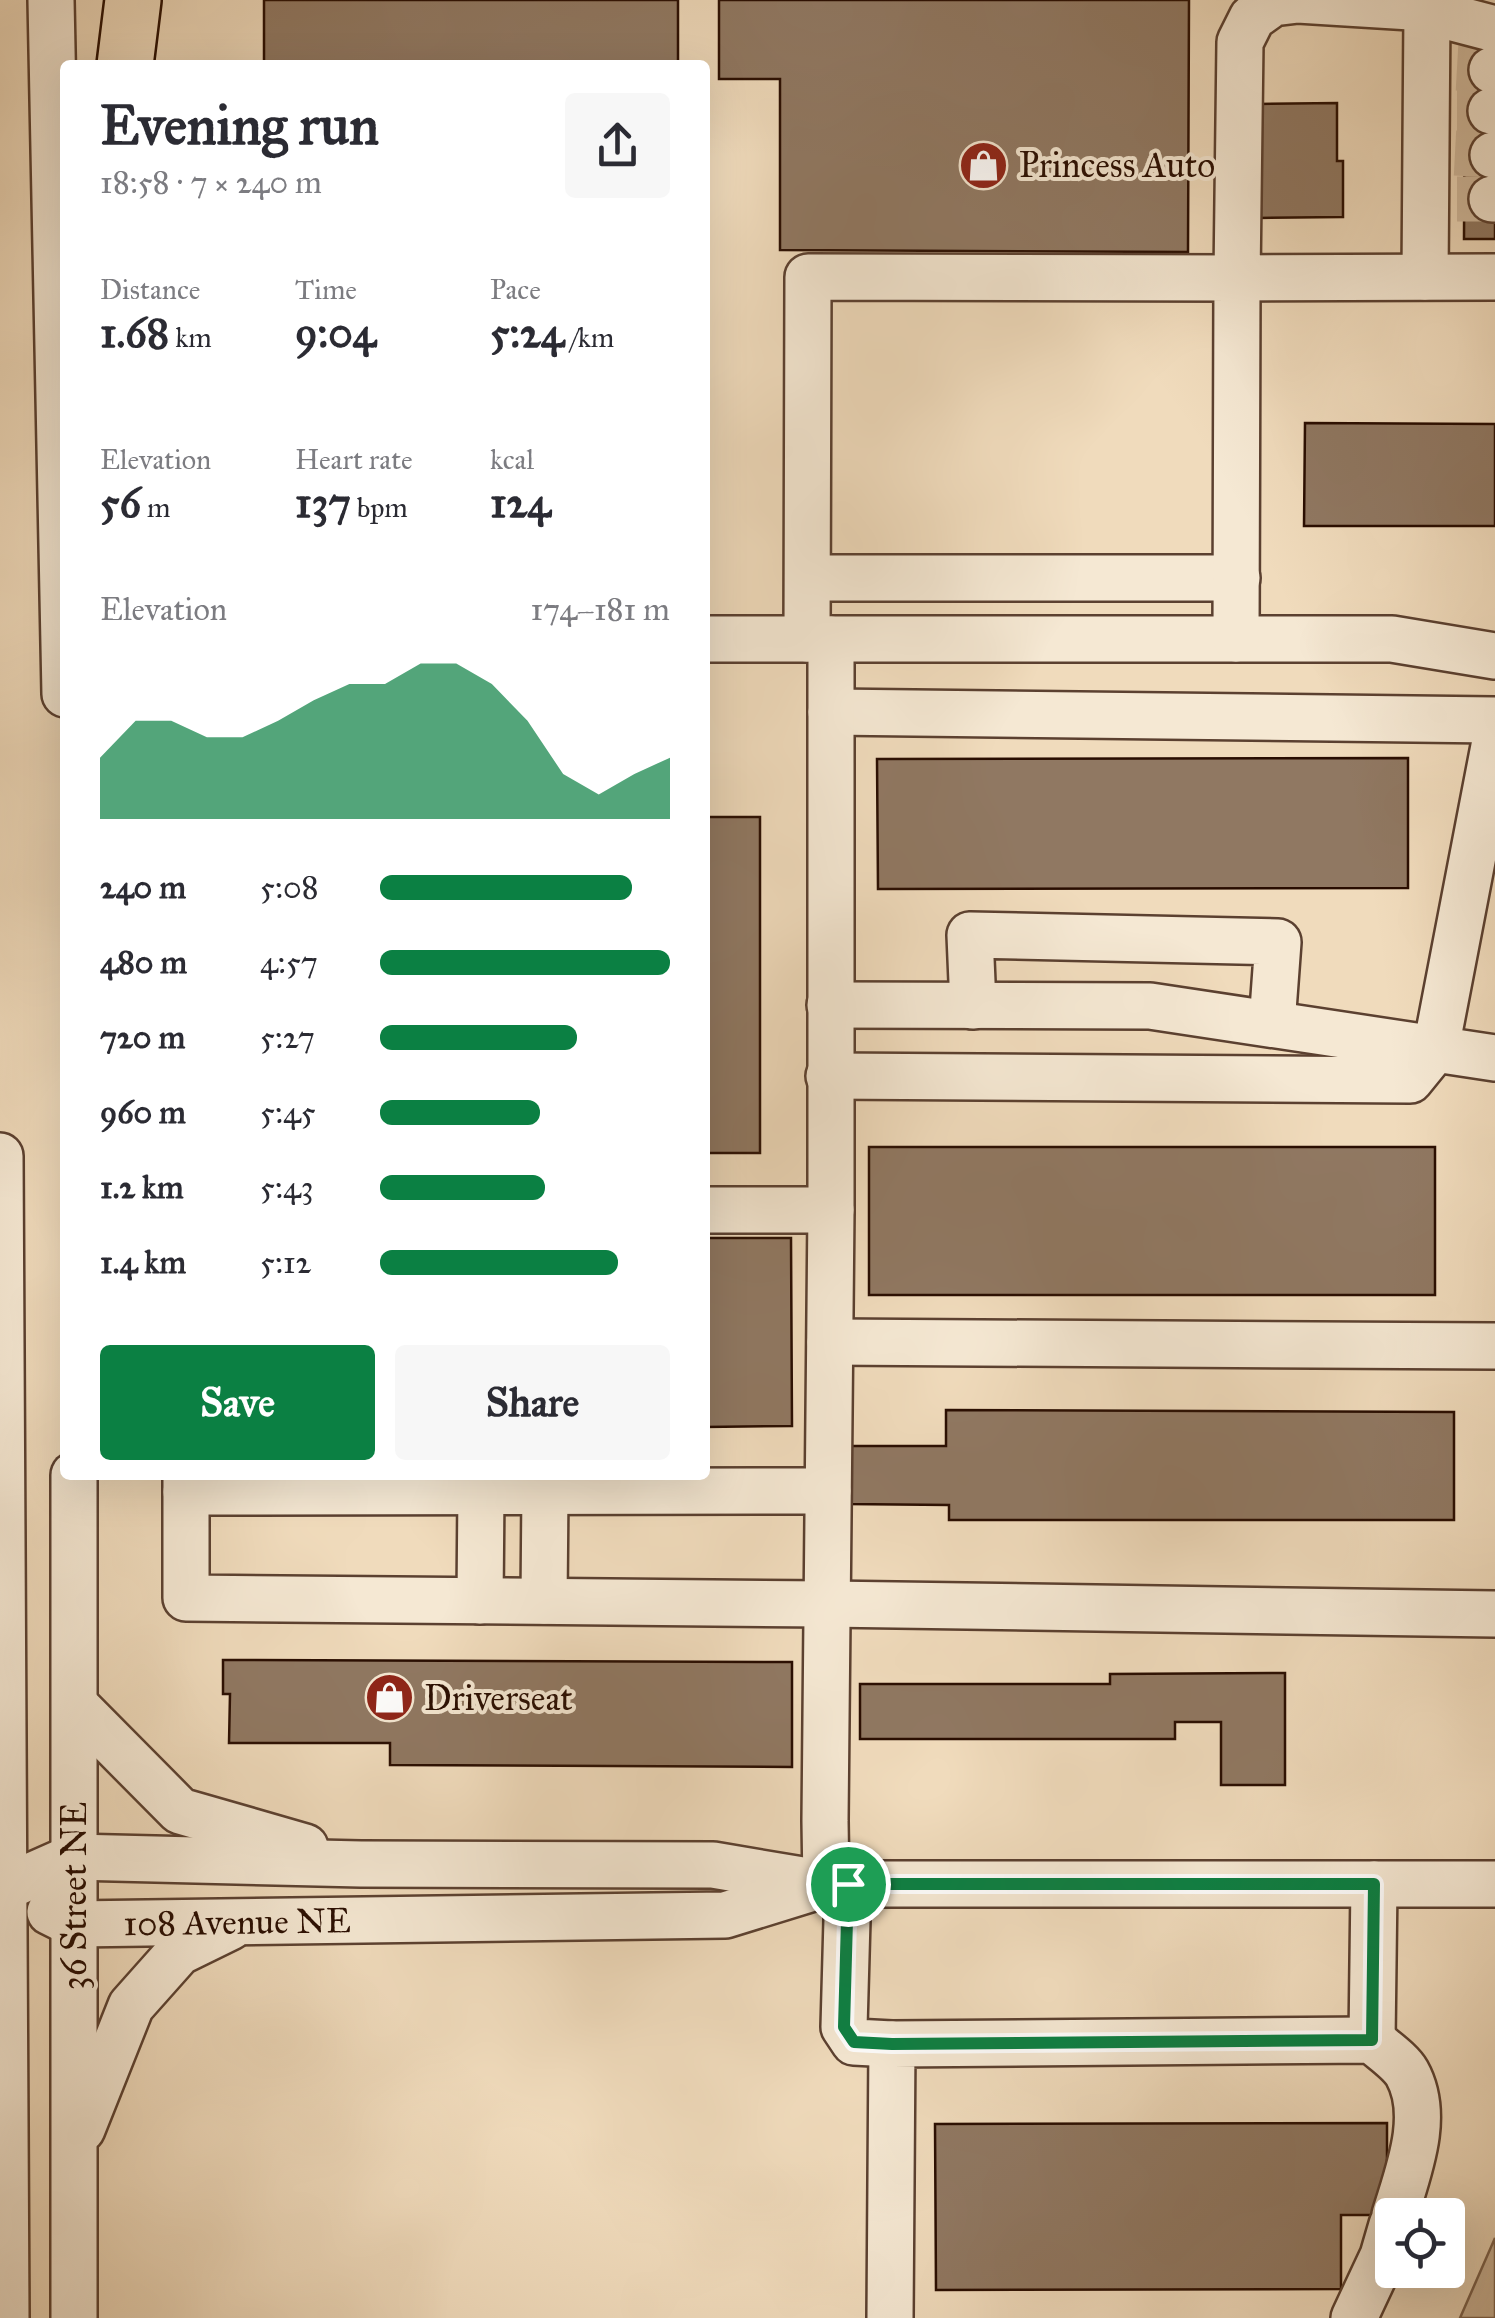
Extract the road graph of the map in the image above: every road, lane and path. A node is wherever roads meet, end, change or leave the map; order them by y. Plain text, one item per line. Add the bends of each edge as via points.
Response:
1 (51, 0) edge
2 (109, 0) edge
3 (133, 0) edge
4 (1428, 11) junction
5 (110, 60) edge
6 (126, 60) edge
7 (1470, 105) edge
8 (1468, 199) edge
9 (1426, 277) junction
10 (1495, 277) edge
11 (1238, 278) junction
12 (60, 446) edge
13 (1016, 577) junction
14 (808, 578) junction
15 (1236, 578) junction
16 (1016, 638) junction
17 (710, 639) edge
18 (819, 639) junction
19 (1236, 639) junction
20 (1495, 656) edge
21 (830, 712) junction
22 (1495, 720) edge
23 (1495, 741) edge
24 (830, 1005) junction
25 (973, 1006) junction
26 (1219, 1016) junction
27 (1272, 1024) junction
28 (1436, 1048) junction
29 (1495, 1058) edge
30 (829, 1076) junction
31 (1220, 1078) junction
32 (0, 1156) edge
33 (710, 1210) edge
34 (831, 1210) junction
35 (830, 1342) junction
36 (1495, 1346) edge
37 (74, 1480) edge
38 (186, 1484) edge
39 (828, 1491) junction
40 (481, 1492) junction
41 (545, 1492) junction
42 (480, 1601) junction
43 (544, 1601) junction
44 (827, 1604) junction
45 (1495, 1614) edge
46 (76, 1706) junction
47 (74, 1857) junction
48 (362, 1864) junction
49 (837, 1884) junction
50 (1374, 1884) junction
51 (1495, 1884) edge
52 (4, 1888) junction
53 (74, 1924) junction
54 (236, 1924) junction
55 (1372, 2040) junction
56 (892, 2044) junction
57 (74, 2149) junction
58 (1401, 2198) edge
59 (1375, 2275) edge
60 (6, 2318) edge
61 (74, 2318) edge
62 (890, 2318) edge
63 (1354, 2318) edge

1 - 12 street
2 - 5 street
3 - 6 main road
4 - 7 street
4 - 7 street
4 - 11 street via 1298,0 1274,4 1252,18 1240,42
7 - 8 street
8 - 9 street
9 - 10 street
9 - 11 street
11 - 14 street via 808,277
11 - 15 street
13 - 14 street
13 - 15 street
13 - 16 street
14 - 18 street
15 - 19 street
16 - 18 street
16 - 19 street
17 - 18 street
18 - 21 street
19 - 20 street via 1392,639
21 - 22 street
21 - 24 street
23 - 28 street
24 - 25 street
24 - 30 street
25 - 26 street via 1150,1006
25 - 27 street via 970,934 1278,942
26 - 27 street
26 - 31 street
27 - 28 street
28 - 29 street
28 - 31 street via 1410,1080
30 - 31 street
30 - 34 street
32 - 52 street, 36 Street NE
33 - 34 street
34 - 35 street
35 - 36 street
35 - 39 street
37 - 46 street, 36 Street NE
38 - 40 street
38 - 42 street via 186,1598
39 - 41 street
39 - 44 street
40 - 41 street
40 - 42 street
41 - 43 street
42 - 43 street
43 - 44 street
44 - 45 street
44 - 49 street via 824,1821
46 - 47 street, 36 Street NE
46 - 48 street via 180,1811
47 - 48 street, 108 Avenue NE
47 - 52 street, 108 Avenue NE
47 - 53 street, 36 Street NE
48 - 49 street, 108 Avenue NE via 713,1865
49 - 50 street, 108 Avenue NE
49 - 54 street, 108 Avenue NE via 726,1915
49 - 56 street via 844,2027 854,2042
50 - 51 street, 108 Avenue NE
50 - 55 street
52 - 53 street, 108 Avenue NE
52 - 60 street, 36 Street NE
53 - 54 street, 108 Avenue NE
53 - 57 street, 36 Street NE
54 - 57 street via 179,1952 131,2006
55 - 56 street
55 - 58 street via 1406,2071 1418,2104
56 - 62 street
57 - 61 street, 36 Street NE
59 - 63 street

